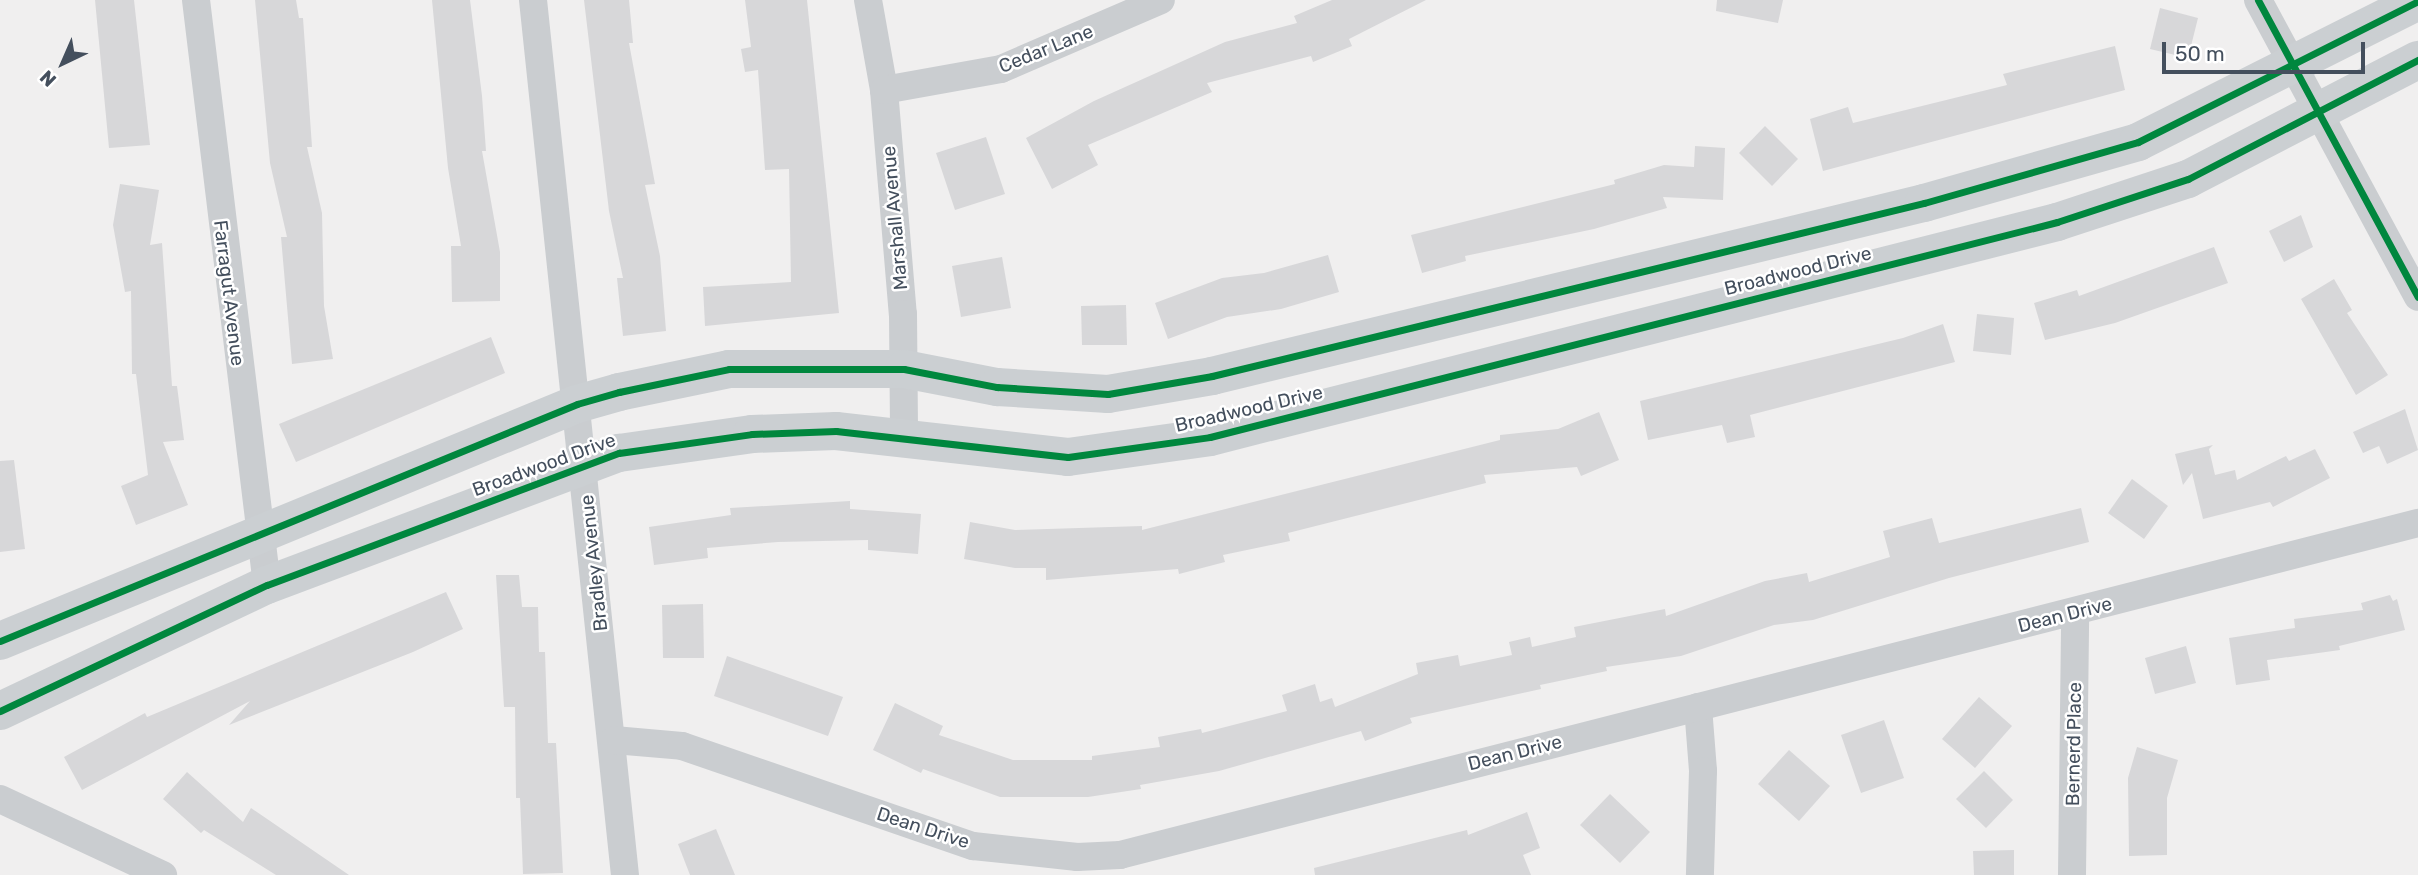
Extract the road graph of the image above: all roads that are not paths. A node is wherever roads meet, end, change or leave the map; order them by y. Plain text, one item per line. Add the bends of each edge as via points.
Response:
1 (197, 0) edge
2 (533, 0) edge
3 (868, 0) edge
4 (1161, 0) edge
5 (2258, 0) edge
6 (2418, 1) edge
7 (2418, 61) edge
8 (2292, 66) junction
9 (884, 90) junction
10 (2316, 115) junction
11 (2418, 297) edge
12 (904, 369) junction
13 (577, 404) junction
14 (904, 438) junction
15 (583, 466) junction
16 (2418, 523) edge
17 (261, 535) junction
18 (267, 585) junction
19 (2075, 613) junction
20 (0, 641) edge
21 (1698, 707) junction
22 (0, 711) edge
23 (614, 740) junction
24 (0, 799) edge
25 (1120, 865) edge
26 (163, 875) edge
27 (625, 875) edge
28 (1700, 875) edge
29 (2072, 875) edge

1 - 17 street, Farragut Avenue
2 - 13 street, Bradley Avenue
3 - 9 street, Marshall Avenue
4 - 9 street, Cedar Lane via 1001,69
5 - 8 street
6 - 8 street, Broadwood Drive
7 - 10 street, Broadwood Drive
8 - 10 street
8 - 12 street, Broadwood Drive via 2138,142 1924,204 1212,376 1108,394 997,387
9 - 12 street, Marshall Avenue
10 - 11 street
10 - 14 street, Broadwood Drive via 2188,179 2057,222 1210,437 1068,457
12 - 13 street, Broadwood Drive via 729,369
12 - 14 street, Marshall Avenue
13 - 15 street, Bradley Avenue
13 - 17 street, Broadwood Drive
14 - 15 street, Broadwood Drive via 836,431 752,434 619,453
15 - 18 street, Broadwood Drive
15 - 23 street, Bradley Avenue
16 - 19 street, Dean Drive
17 - 18 street, Farragut Avenue
17 - 20 street, Broadwood Drive
18 - 22 street, Broadwood Drive
19 - 21 street, Dean Drive
19 - 29 street, Bernerd Place
21 - 25 street, Dean Drive
21 - 28 street via 1703,771
23 - 25 street, Dean Drive via 682,746 973,846
23 - 27 street, Bradley Avenue
24 - 26 street

